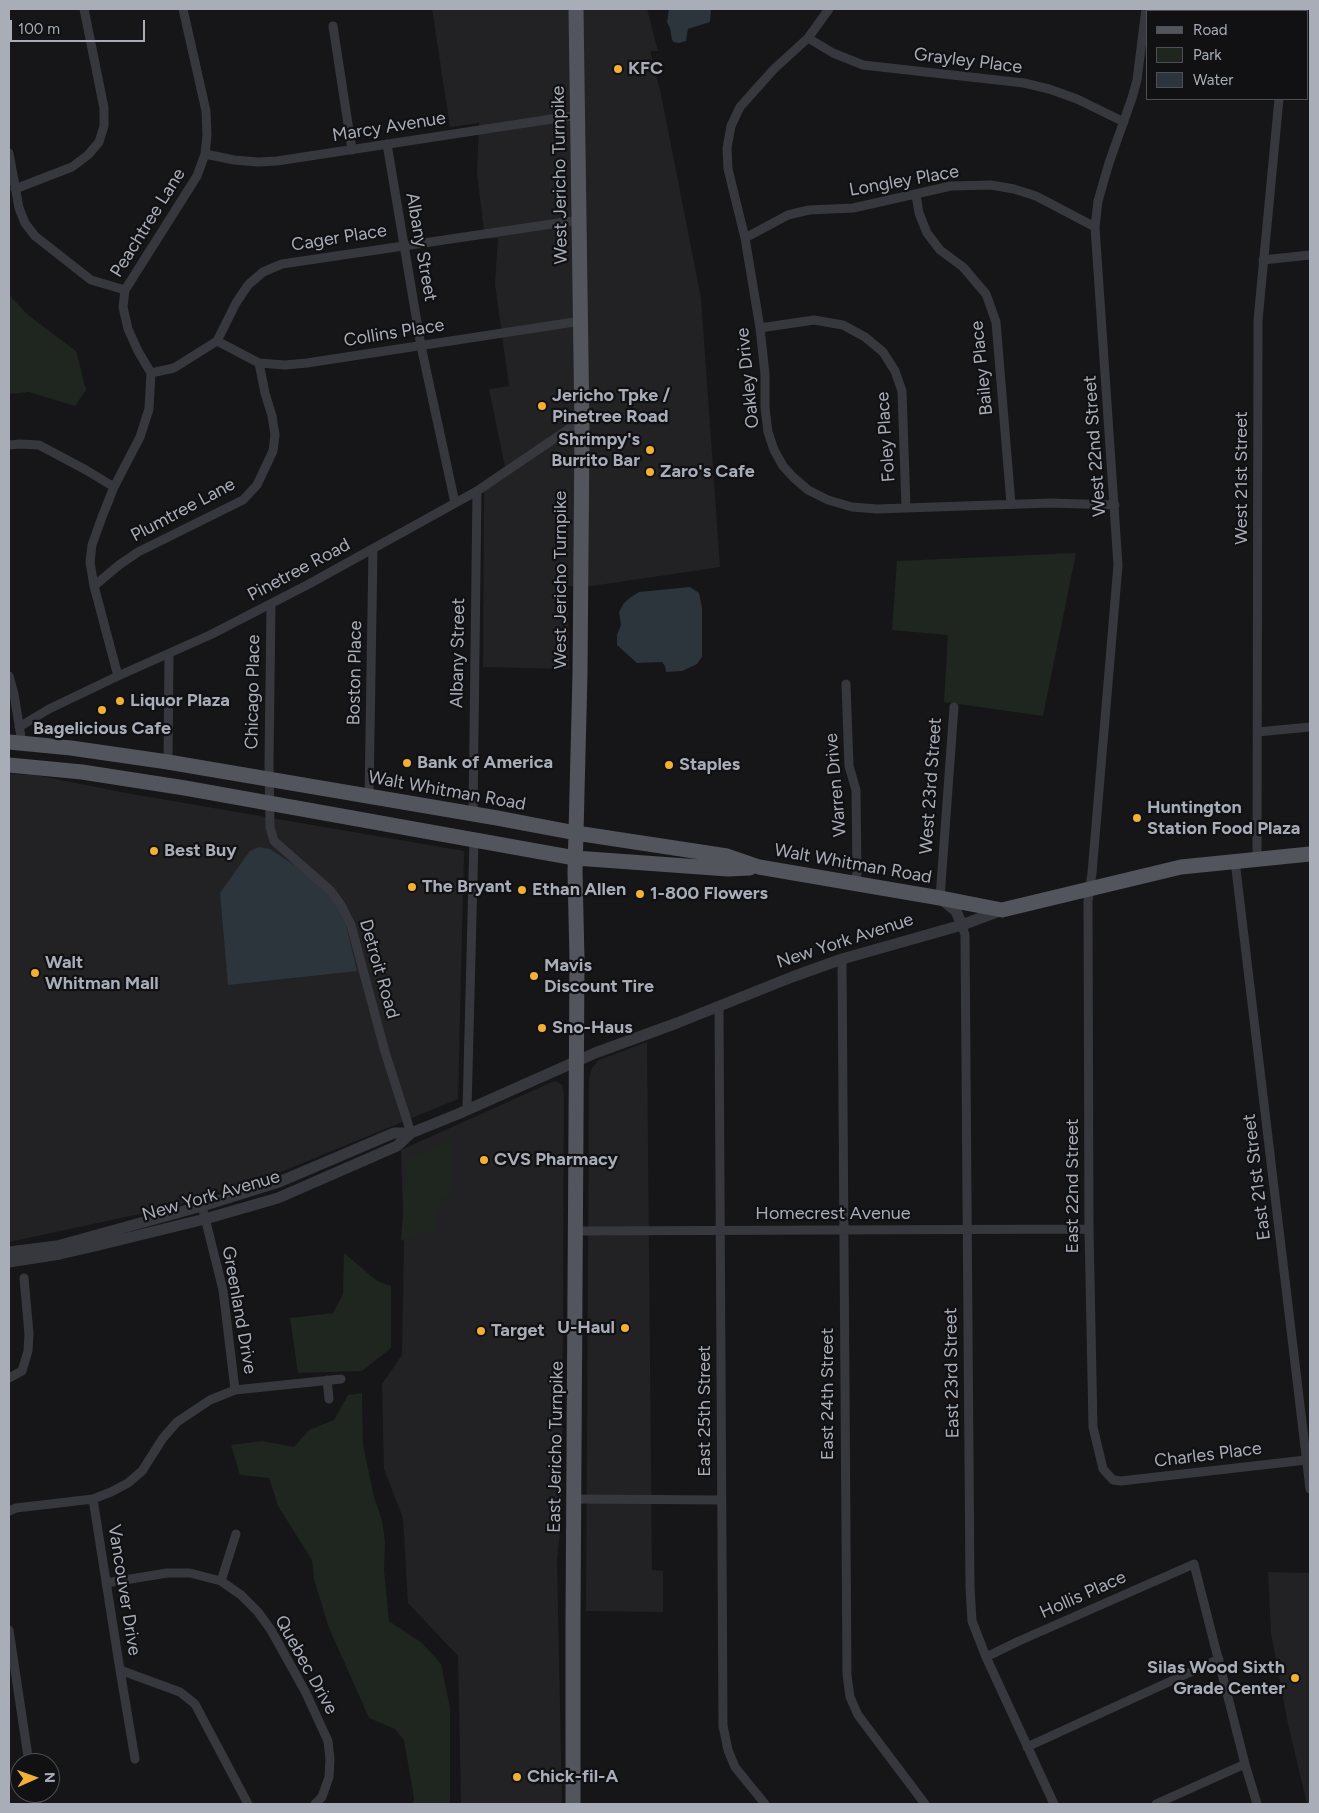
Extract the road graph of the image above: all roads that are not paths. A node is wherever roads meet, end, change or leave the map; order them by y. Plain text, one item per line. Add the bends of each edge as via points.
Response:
1 (84, 9) edge
2 (183, 9) edge
3 (576, 9) edge
4 (829, 9) edge
5 (1146, 9) edge
6 (333, 26) dead end
7 (808, 38) junction
8 (1280, 100) edge
9 (578, 115) junction
10 (1124, 122) junction
11 (387, 144) junction
12 (352, 150) junction
13 (9, 153) edge
14 (205, 154) junction
15 (16, 189) junction
16 (916, 195) junction
17 (579, 220) junction
18 (1096, 227) junction
19 (745, 238) junction
20 (404, 245) junction
21 (1310, 255) edge
22 (1263, 260) junction
23 (125, 290) junction
24 (581, 321) junction
25 (760, 328) junction
26 (216, 340) junction
27 (421, 346) junction
28 (259, 363) junction
29 (151, 373) junction
30 (582, 420) junction
31 (9, 445) edge
32 (114, 487) junction
33 (476, 492) junction
34 (455, 503) junction
35 (1011, 504) junction
36 (1116, 506) junction
37 (906, 507) junction
38 (373, 549) junction
39 (94, 586) junction
40 (271, 604) junction
41 (169, 654) junction
42 (9, 676) edge
43 (118, 676) junction
44 (846, 684) dead end
45 (954, 708) dead end
46 (20, 727) junction
47 (1310, 727) edge
48 (1257, 732) junction
49 (16, 742) edge
50 (72, 748) junction
51 (168, 762) junction
52 (15, 764) edge
53 (269, 780) junction
54 (369, 797) junction
55 (269, 802) junction
56 (473, 814) junction
57 (576, 833) junction
58 (474, 839) junction
59 (1310, 854) edge
60 (575, 858) junction
61 (1257, 859) junction
62 (1236, 861) junction
63 (759, 867) junction
64 (855, 884) junction
65 (1090, 888) junction
66 (1066, 894) junction
67 (940, 898) junction
68 (1002, 910) junction
69 (962, 925) junction
70 (842, 959) junction
71 (719, 1006) junction
72 (577, 1061) junction
73 (467, 1110) junction
74 (411, 1133) junction
75 (202, 1206) junction
76 (205, 1219) junction
77 (967, 1229) junction
78 (1089, 1229) junction
79 (576, 1231) junction
80 (844, 1231) junction
81 (721, 1232) junction
82 (9, 1252) edge
83 (9, 1262) edge
84 (24, 1278) dead end
85 (9, 1378) edge
86 (341, 1379) dead end
87 (327, 1380) junction
88 (235, 1390) junction
89 (329, 1399) dead end
90 (1306, 1460) junction
91 (1113, 1480) joint
92 (1310, 1489) edge
93 (93, 1499) junction
94 (574, 1499) junction
95 (721, 1500) junction
96 (9, 1511) edge
97 (236, 1534) dead end
98 (221, 1581) junction
99 (106, 1582) junction
100 (9, 1630) edge
101 (986, 1657) junction
102 (1219, 1659) junction
103 (120, 1670) junction
104 (1027, 1747) junction
105 (27, 1753) edge
106 (135, 1759) dead end
107 (1245, 1764) junction
108 (248, 1804) edge
109 (315, 1804) edge
110 (573, 1804) edge
111 (765, 1804) edge
112 (925, 1804) edge
113 (1054, 1804) edge
114 (1156, 1804) edge
115 (1257, 1804) edge

1 - 15 street via 104,108 104,126 99,142 72,167
2 - 14 street, Peachtree Lane via 206,111
3 - 9 main road, West Jericho Turnpike
4 - 7 street, Oakley Drive
5 - 10 street, West 22nd Street via 1137,80
6 - 12 street
7 - 10 street, Grayley Place via 863,65 1024,83 1049,89
7 - 19 street, Oakley Drive via 754,91 731,126 728,169
8 - 22 street, West 21st Street
9 - 11 street, Marcy Avenue
9 - 17 main road, West Jericho Turnpike
10 - 18 street, West 22nd Street via 1098,202
11 - 12 street, Marcy Avenue
11 - 20 street, Albany Street
12 - 14 street, Marcy Avenue via 258,162
13 - 15 street
14 - 23 street, Peachtree Lane via 198,176
15 - 23 street via 22,216 35,236 90,280
16 - 18 street, Longley Place via 952,186 991,185 1014,189 1036,196
16 - 19 street, Longley Place via 853,208 808,210 788,215
16 - 35 street, Bailey Place via 927,232 940,250 963,267 986,294 996,322
17 - 20 street, Cager Place
17 - 24 main road, West Jericho Turnpike
18 - 36 street, West 22nd Street
19 - 25 street, Oakley Drive
20 - 26 street, Cager Place via 282,264 262,272 248,285
20 - 27 street, Albany Street
21 - 22 street
22 - 48 street, West 21st Street via 1258,320
23 - 29 street, Peachtree Lane via 128,329
24 - 27 street, Collins Place
24 - 30 main road, West Jericho Turnpike
25 - 37 street, Oakley Drive via 768,432 784,466 808,490 828,500 852,507
25 - 37 street, Foley Place via 814,320 843,325 865,337 882,352 902,391
26 - 28 street, Collins Place
26 - 29 street, Cager Place via 174,368
27 - 28 street, Collins Place via 307,363
27 - 34 street, Albany Street
28 - 39 street, Plumtree Lane via 274,435 273,451 257,485 242,500 138,552
29 - 32 street via 148,409 140,437
30 - 33 street, Pinetree Road
30 - 57 main road, West Jericho Turnpike
31 - 32 street via 39,445
32 - 39 street via 92,545 90,562
33 - 34 street, Pinetree Road
33 - 56 street, Albany Street
34 - 38 street, Pinetree Road
35 - 36 street, Oakley Drive
35 - 37 street, Oakley Drive
36 - 65 street, West 22nd Street via 1117,584
38 - 40 street, Pinetree Road
38 - 54 street, Boston Place
39 - 43 street
40 - 41 street, Pinetree Road
40 - 53 street, Chicago Place
41 - 43 street, Pinetree Road
41 - 51 street
42 - 46 street
43 - 46 street, Pinetree Road via 43,712
44 - 64 street, Warren Drive via 849,766 856,790
45 - 67 street, West 23rd Street
46 - 49 street
47 - 48 street
48 - 61 street, West 21st Street
49 - 50 main road, Walt Whitman Road
49 - 52 main road via 20,754
50 - 51 main road, Walt Whitman Road
50 - 52 main road via 36,753
51 - 53 main road, Walt Whitman Road
52 - 55 main road, Walt Whitman Road
53 - 54 main road, Walt Whitman Road
53 - 55 street, Detroit Road
54 - 56 main road, Walt Whitman Road
55 - 58 main road, Walt Whitman Road
55 - 74 street, Detroit Road via 274,841 331,891 351,925 385,1052
56 - 57 main road, Walt Whitman Road
57 - 60 main road, West Jericho Turnpike
57 - 63 main road, Walt Whitman Road via 727,856
58 - 60 main road, Walt Whitman Road
58 - 73 street
59 - 61 main road, New York Avenue
60 - 63 main road, Walt Whitman Road via 728,869
60 - 72 main road, West Jericho Turnpike
61 - 62 main road, New York Avenue
62 - 65 main road, New York Avenue via 1181,867
62 - 90 street, East 21st Street
63 - 64 main road, Walt Whitman Road
64 - 67 main road, Walt Whitman Road
65 - 66 main road, New York Avenue
65 - 78 street, East 22nd Street
66 - 67 main road, Walt Whitman Road via 1022,900
66 - 68 main road, New York Avenue
67 - 68 main road, Walt Whitman Road
67 - 69 street via 956,911
68 - 69 street, New York Avenue
69 - 70 street, New York Avenue
69 - 77 street, East 23rd Street via 965,935
70 - 71 street, New York Avenue
70 - 80 street, East 24th Street
71 - 72 street, New York Avenue
71 - 81 street, East 25th Street
72 - 73 street, New York Avenue
72 - 79 main road, East Jericho Turnpike
73 - 74 street, New York Avenue
74 - 75 street, New York Avenue via 394,1133 279,1182
74 - 76 street, New York Avenue via 397,1146 278,1198
75 - 76 street, Greenland Drive
75 - 82 street, New York Avenue via 57,1246
76 - 83 street, New York Avenue via 60,1254
76 - 88 street, Greenland Drive via 224,1298
77 - 78 street, Homecrest Avenue
77 - 80 street, Homecrest Avenue
77 - 101 street, East 23rd Street via 970,1587 972,1621
78 - 91 street, East 22nd Street via 1093,1427 1103,1469
79 - 81 street, Homecrest Avenue
79 - 94 main road, East Jericho Turnpike
80 - 81 street, Homecrest Avenue
80 - 112 street, East 24th Street via 847,1675 850,1696 858,1715
81 - 95 street, East 25th Street
84 - 85 street via 30,1334 28,1351 22,1371
86 - 87 street
87 - 88 street
87 - 89 street
88 - 93 street via 210,1400 177,1422 142,1471 120,1488
90 - 91 street, Charles Place via 1131,1481
90 - 92 street, East 21st Street
93 - 96 street
93 - 99 street, Vancouver Drive
94 - 95 street
94 - 110 main road, East Jericho Turnpike
95 - 111 street, East 25th Street via 723,1726 736,1767
97 - 98 street
98 - 99 street, Quebec Drive via 190,1573
98 - 109 street, Quebec Drive via 247,1601 271,1630 328,1741 329,1778 322,1797
99 - 103 street, Vancouver Drive
100 - 105 street
101 - 102 street, Hollis Place via 1194,1564
101 - 104 street, East 23rd Street
102 - 104 street
102 - 107 street
103 - 106 street
103 - 108 street, Vancouver Drive via 180,1692 195,1704
104 - 113 street, East 23rd Street
107 - 114 street
107 - 115 street

